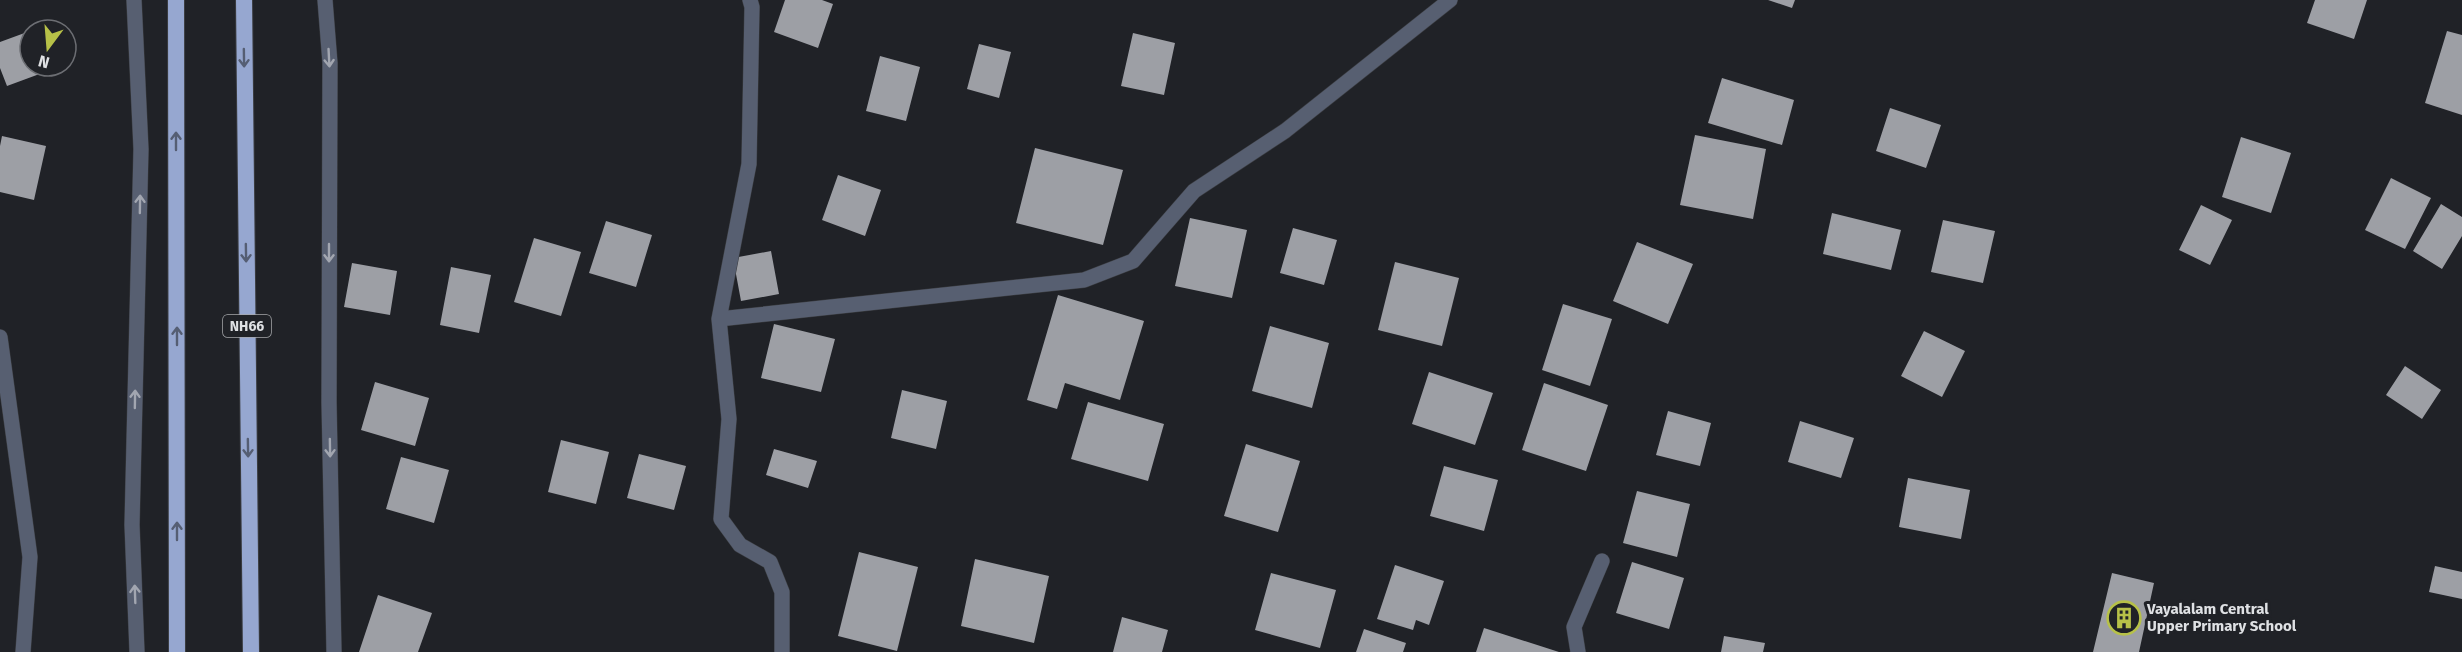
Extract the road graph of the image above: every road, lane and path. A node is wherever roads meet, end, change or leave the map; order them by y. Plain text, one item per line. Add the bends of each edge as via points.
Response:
1 (134, 0) edge
2 (176, 0) edge
3 (244, 0) edge
4 (325, 0) edge
5 (750, 0) edge
6 (1450, 0) edge
7 (719, 319) junction
8 (0, 337) edge
9 (1602, 561) dead end
10 (23, 652) edge
11 (137, 652) edge
12 (177, 652) edge
13 (251, 652) edge
14 (334, 652) edge
15 (782, 652) edge
16 (1578, 652) edge

11 -> 1 street via 132,525 141,149
12 -> 2 highway
3 -> 13 highway, NH66
4 -> 14 street via 330,63 329,402
5 - 7 street via 748,164
6 - 7 street via 1285,131 1194,191 1133,261 1084,280
7 - 15 street via 729,419 721,519 740,545 770,562 782,592
8 - 10 street via 30,557
9 - 16 street via 1574,627

